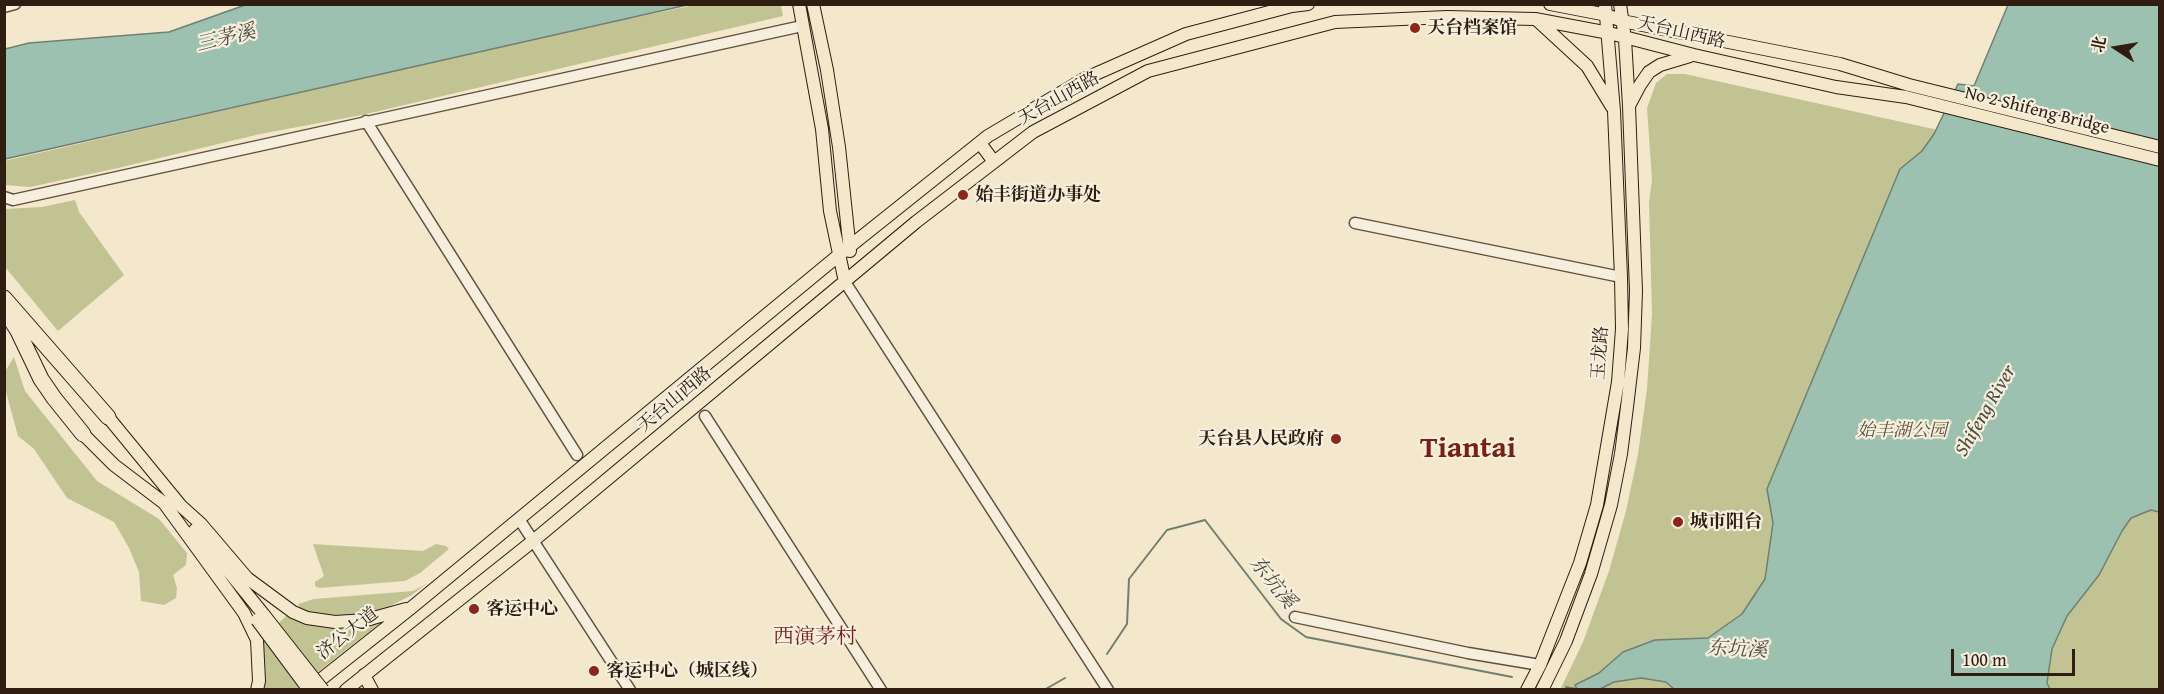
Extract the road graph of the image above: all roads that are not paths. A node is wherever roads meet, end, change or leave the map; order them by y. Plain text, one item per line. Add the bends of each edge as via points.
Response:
1 (15, 4) edge
2 (799, 4) edge
3 (813, 4) edge
4 (1308, 4) edge
5 (1550, 4) edge
6 (1620, 4) edge
7 (4, 7) edge
8 (1606, 10) edge
9 (1535, 19) junction
10 (1622, 21) junction
11 (802, 26) junction
12 (1609, 33) junction
13 (1625, 39) junction
14 (1142, 53) junction
15 (1694, 55) junction
16 (1148, 71) junction
17 (1908, 91) junction
18 (1629, 106) junction
19 (1614, 111) junction
20 (366, 121) junction
21 (980, 143) junction
22 (2160, 147) edge
23 (2160, 160) edge
24 (994, 162) junction
25 (4, 197) edge
26 (1355, 223) dead end
27 (850, 247) junction
28 (839, 255) junction
29 (1621, 277) junction
30 (845, 282) junction
31 (4, 298) edge
32 (4, 309) edge
33 (705, 416) dead end
34 (108, 417) joint
35 (83, 434) joint
36 (577, 455) dead end
37 (177, 511) junction
38 (519, 519) junction
39 (533, 541) junction
40 (411, 608) junction
41 (1295, 616) dead end
42 (257, 621) junction
43 (1540, 665) junction
44 (364, 675) junction
45 (257, 690) edge
46 (308, 690) edge
47 (323, 690) edge
48 (346, 690) edge
49 (372, 690) edge
50 (630, 690) edge
51 (881, 690) edge
52 (1108, 690) edge
53 (1527, 690) edge
54 (1542, 690) edge

1 - 7 street
2 - 11 main road
3 - 27 main road via 838,136
4 - 14 main road, 天台山西路 via 1186,34
5 - 8 main road, 天台山西路
6 - 10 main road, 玉龙路
8 - 10 main road, 天台山西路
8 - 12 main road, 玉龙路
9 - 12 main road, 天台山西路
9 - 16 main road, 天台山西路 via 1447,17 1335,22
9 - 19 main road via 1587,66
10 - 13 main road, 玉龙路
10 - 17 main road, 天台山西路 via 1840,64
11 - 20 street
11 - 28 main road via 822,129 830,211
12 - 13 main road, 天台山西路
12 - 19 main road, 玉龙路
13 - 15 main road, 天台山西路
13 - 18 main road, 玉龙路
14 - 16 main road
14 - 21 main road, 天台山西路 via 1084,79
15 - 17 main road, 天台山西路 via 1836,87
15 - 18 main road via 1649,72
16 - 24 main road, 天台山西路 via 1034,132
17 - 22 main road, No 2 Shifeng Bridge
17 - 23 main road, No 2 Shifeng Bridge
18 - 54 main road, 玉龙路 via 1636,291 1634,348 1621,454 1591,574 1566,641
19 - 29 main road, 玉龙路
20 - 25 street via 13,200
20 - 36 street
21 - 24 main road
21 - 27 main road, 天台山西路
24 - 30 main road, 天台山西路
26 - 29 street
27 - 28 main road, 天台山西路
27 - 30 main road
28 - 30 main road
28 - 38 main road, 天台山西路
29 - 43 main road, 玉龙路 via 1618,382 1597,505 1580,563
30 - 39 main road, 天台山西路
30 - 52 street
31 - 34 highway
32 - 35 highway via 41,378
33 - 51 street
34 - 37 main road
35 - 37 main road via 114,465
37 - 40 main road via 201,524 247,578 285,607 307,618 335,622 366,620
37 - 42 main road
37 - 42 main road via 195,529
38 - 39 street
38 - 40 main road, 天台山西路
39 - 44 main road, 天台山西路
39 - 50 street
40 - 46 main road, 济公大道
41 - 43 street
42 - 45 main road
42 - 46 main road, bridge
42 - 47 main road, bridge
43 - 53 main road, 玉龙路
44 - 48 main road
44 - 49 main road

